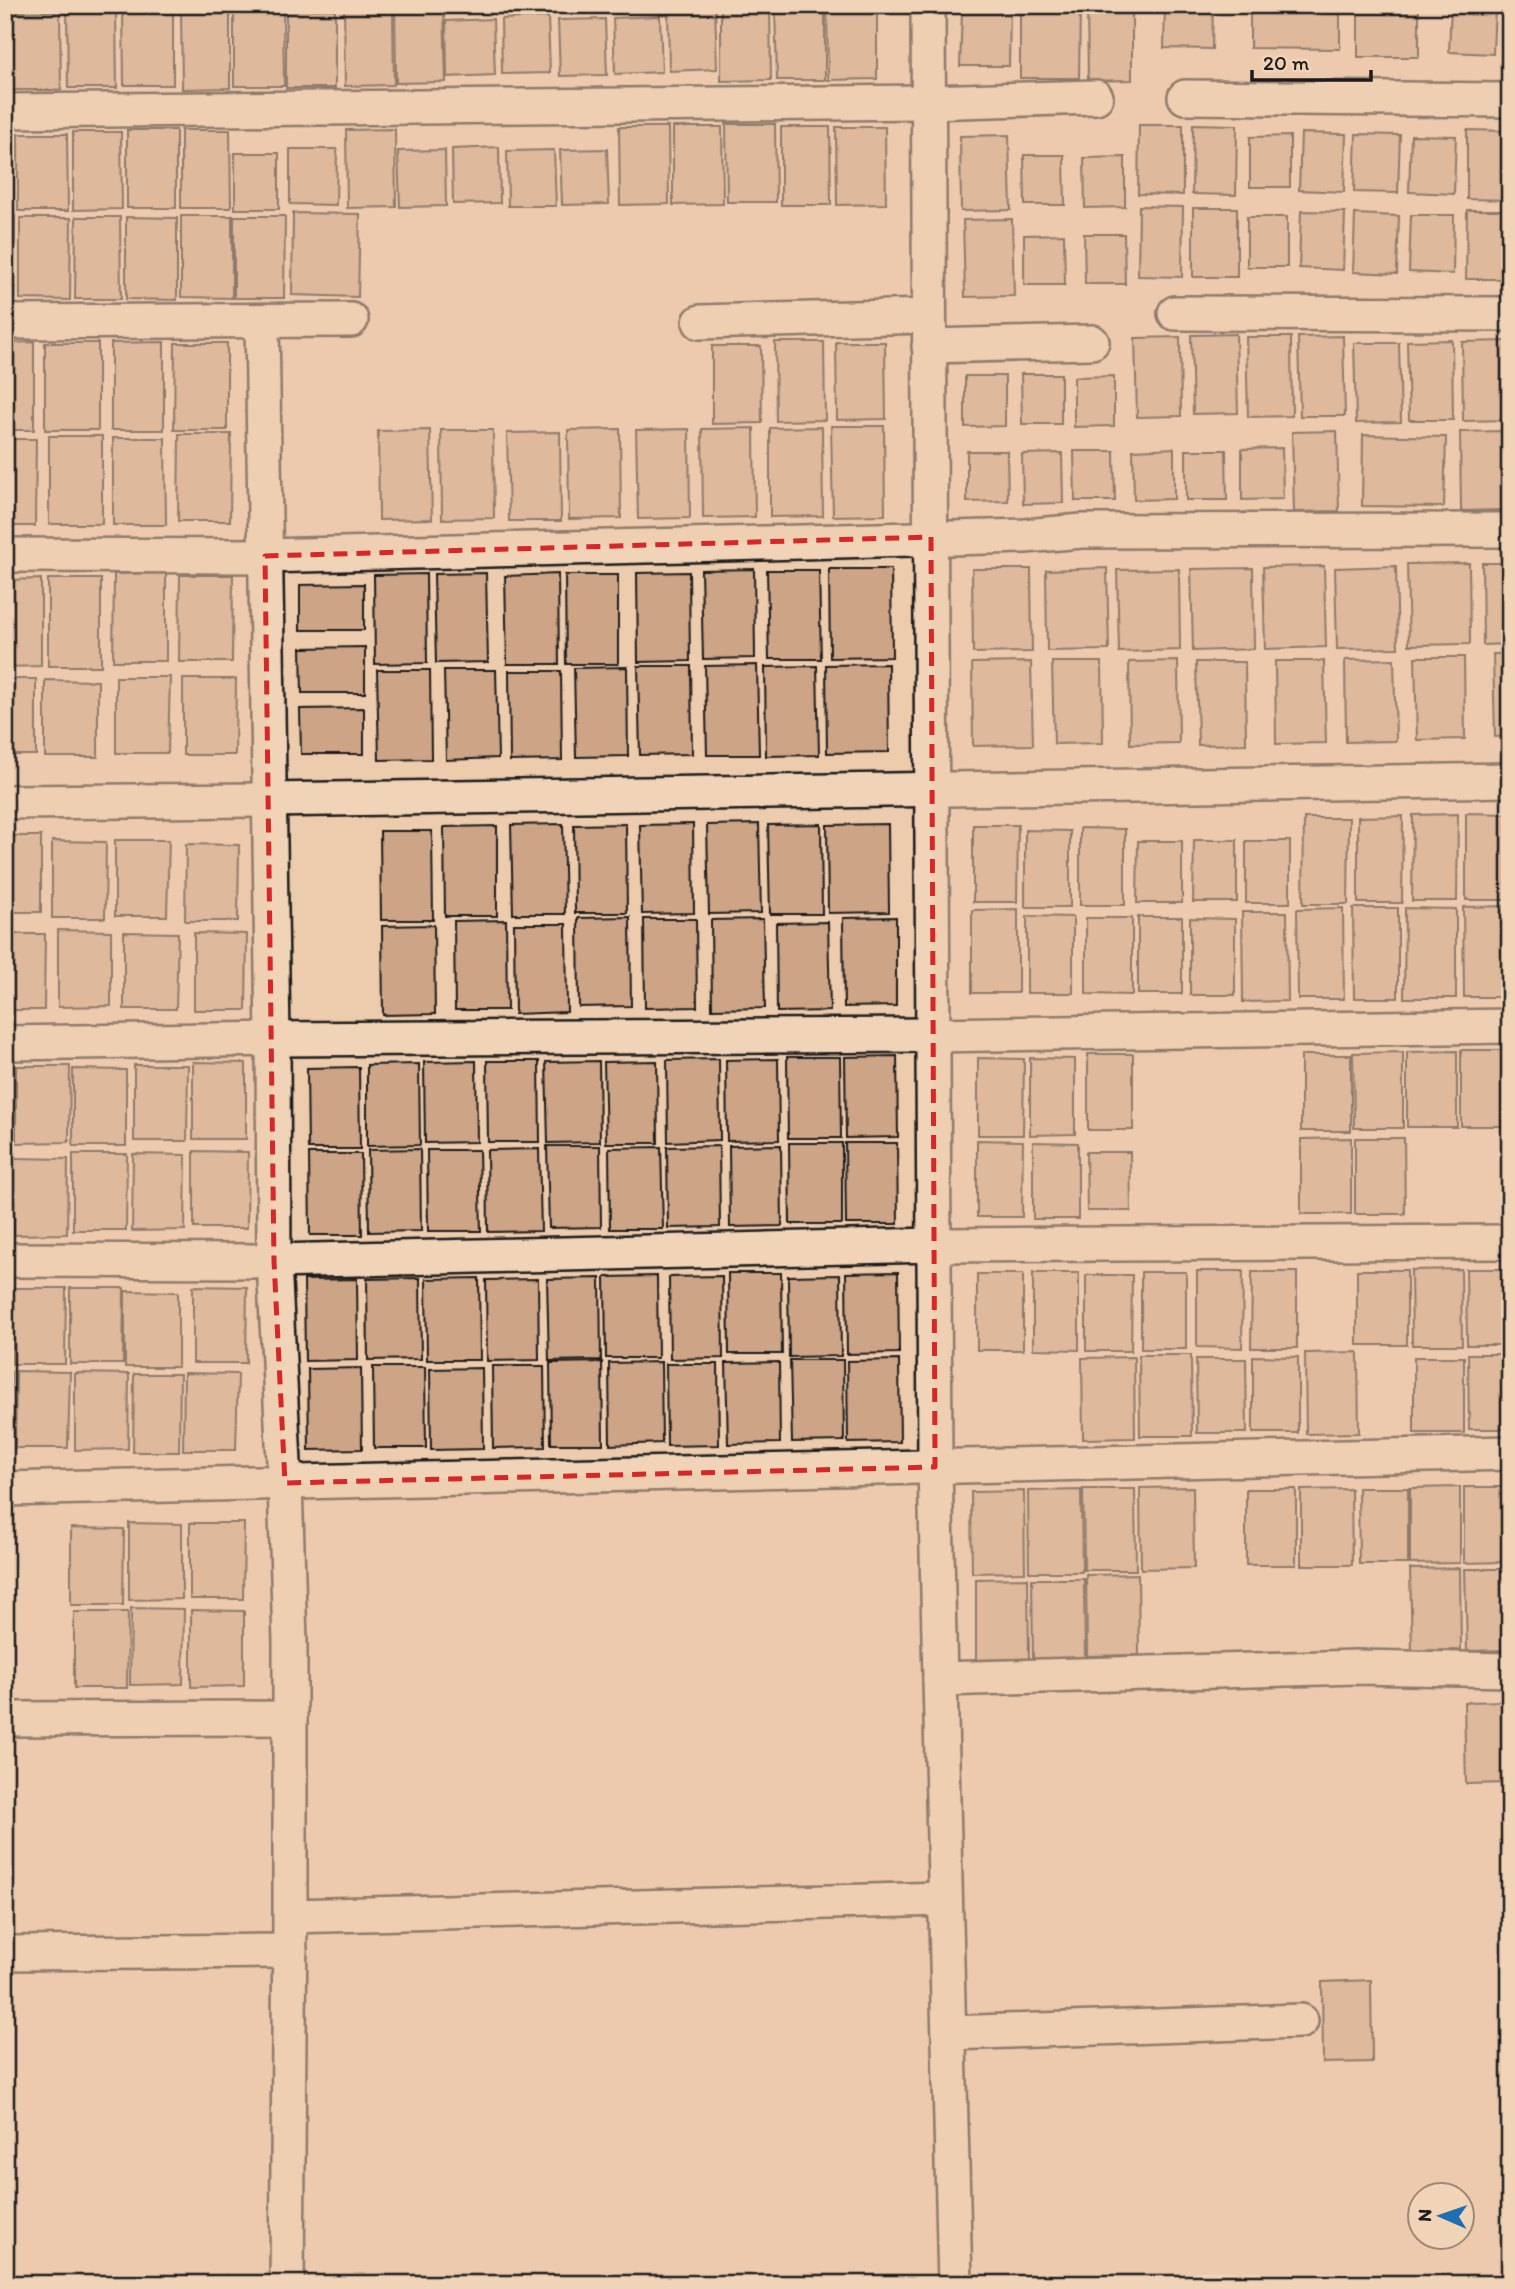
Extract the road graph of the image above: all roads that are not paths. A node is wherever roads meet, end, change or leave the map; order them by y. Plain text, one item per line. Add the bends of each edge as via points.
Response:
1 (928, 5) edge
2 (1096, 97) dead end
3 (1185, 97) dead end
4 (1510, 100) edge
5 (928, 102) junction
6 (5, 111) edge
7 (1175, 313) dead end
8 (1510, 314) edge
9 (351, 320) dead end
10 (5, 322) edge
11 (262, 322) junction
12 (700, 322) dead end
13 (929, 331) junction
14 (1092, 342) dead end
15 (1510, 530) edge
16 (931, 537) junction
17 (5, 555) edge
18 (265, 556) junction
19 (1510, 780) edge
20 (932, 789) junction
21 (268, 800) junction
22 (5, 802) edge
23 (1510, 1026) edge
24 (933, 1035) junction
25 (273, 1039) junction
26 (5, 1044) edge
27 (1510, 1242) edge
28 (934, 1245) junction
29 (5, 1259) edge
30 (274, 1261) junction
31 (1510, 1453) edge
32 (935, 1467) junction
33 (285, 1483) junction
34 (5, 1489) edge
35 (1510, 1670) edge
36 (940, 1679) junction
37 (289, 1718) junction
38 (5, 1719) edge
39 (945, 1899) junction
40 (290, 1916) junction
41 (290, 1951) junction
42 (5, 1952) edge
43 (1301, 2021) dead end
44 (949, 2032) junction
45 (286, 2284) edge
46 (955, 2284) edge

1 - 5 street
2 - 5 street
3 - 4 street
5 - 6 street
5 - 13 street
7 - 8 street
9 - 11 street
10 - 11 street
11 - 18 street
12 - 13 street
13 - 14 street
13 - 16 street
15 - 16 street via 1083,531
16 - 18 street
16 - 20 street
17 - 18 street
18 - 21 street
19 - 20 street
20 - 21 street
20 - 24 street
21 - 22 street
21 - 25 street
23 - 24 street
24 - 25 street
24 - 28 street
25 - 26 street
25 - 30 street
27 - 28 street
28 - 30 street
28 - 32 street
29 - 30 street
30 - 33 street
31 - 32 street
32 - 33 street
32 - 36 street
33 - 34 street
33 - 37 street
35 - 36 street via 1357,1667
36 - 39 street
37 - 38 street
37 - 40 street
39 - 40 street
39 - 44 street
40 - 41 street
41 - 42 street
41 - 45 street
43 - 44 street
44 - 46 street

